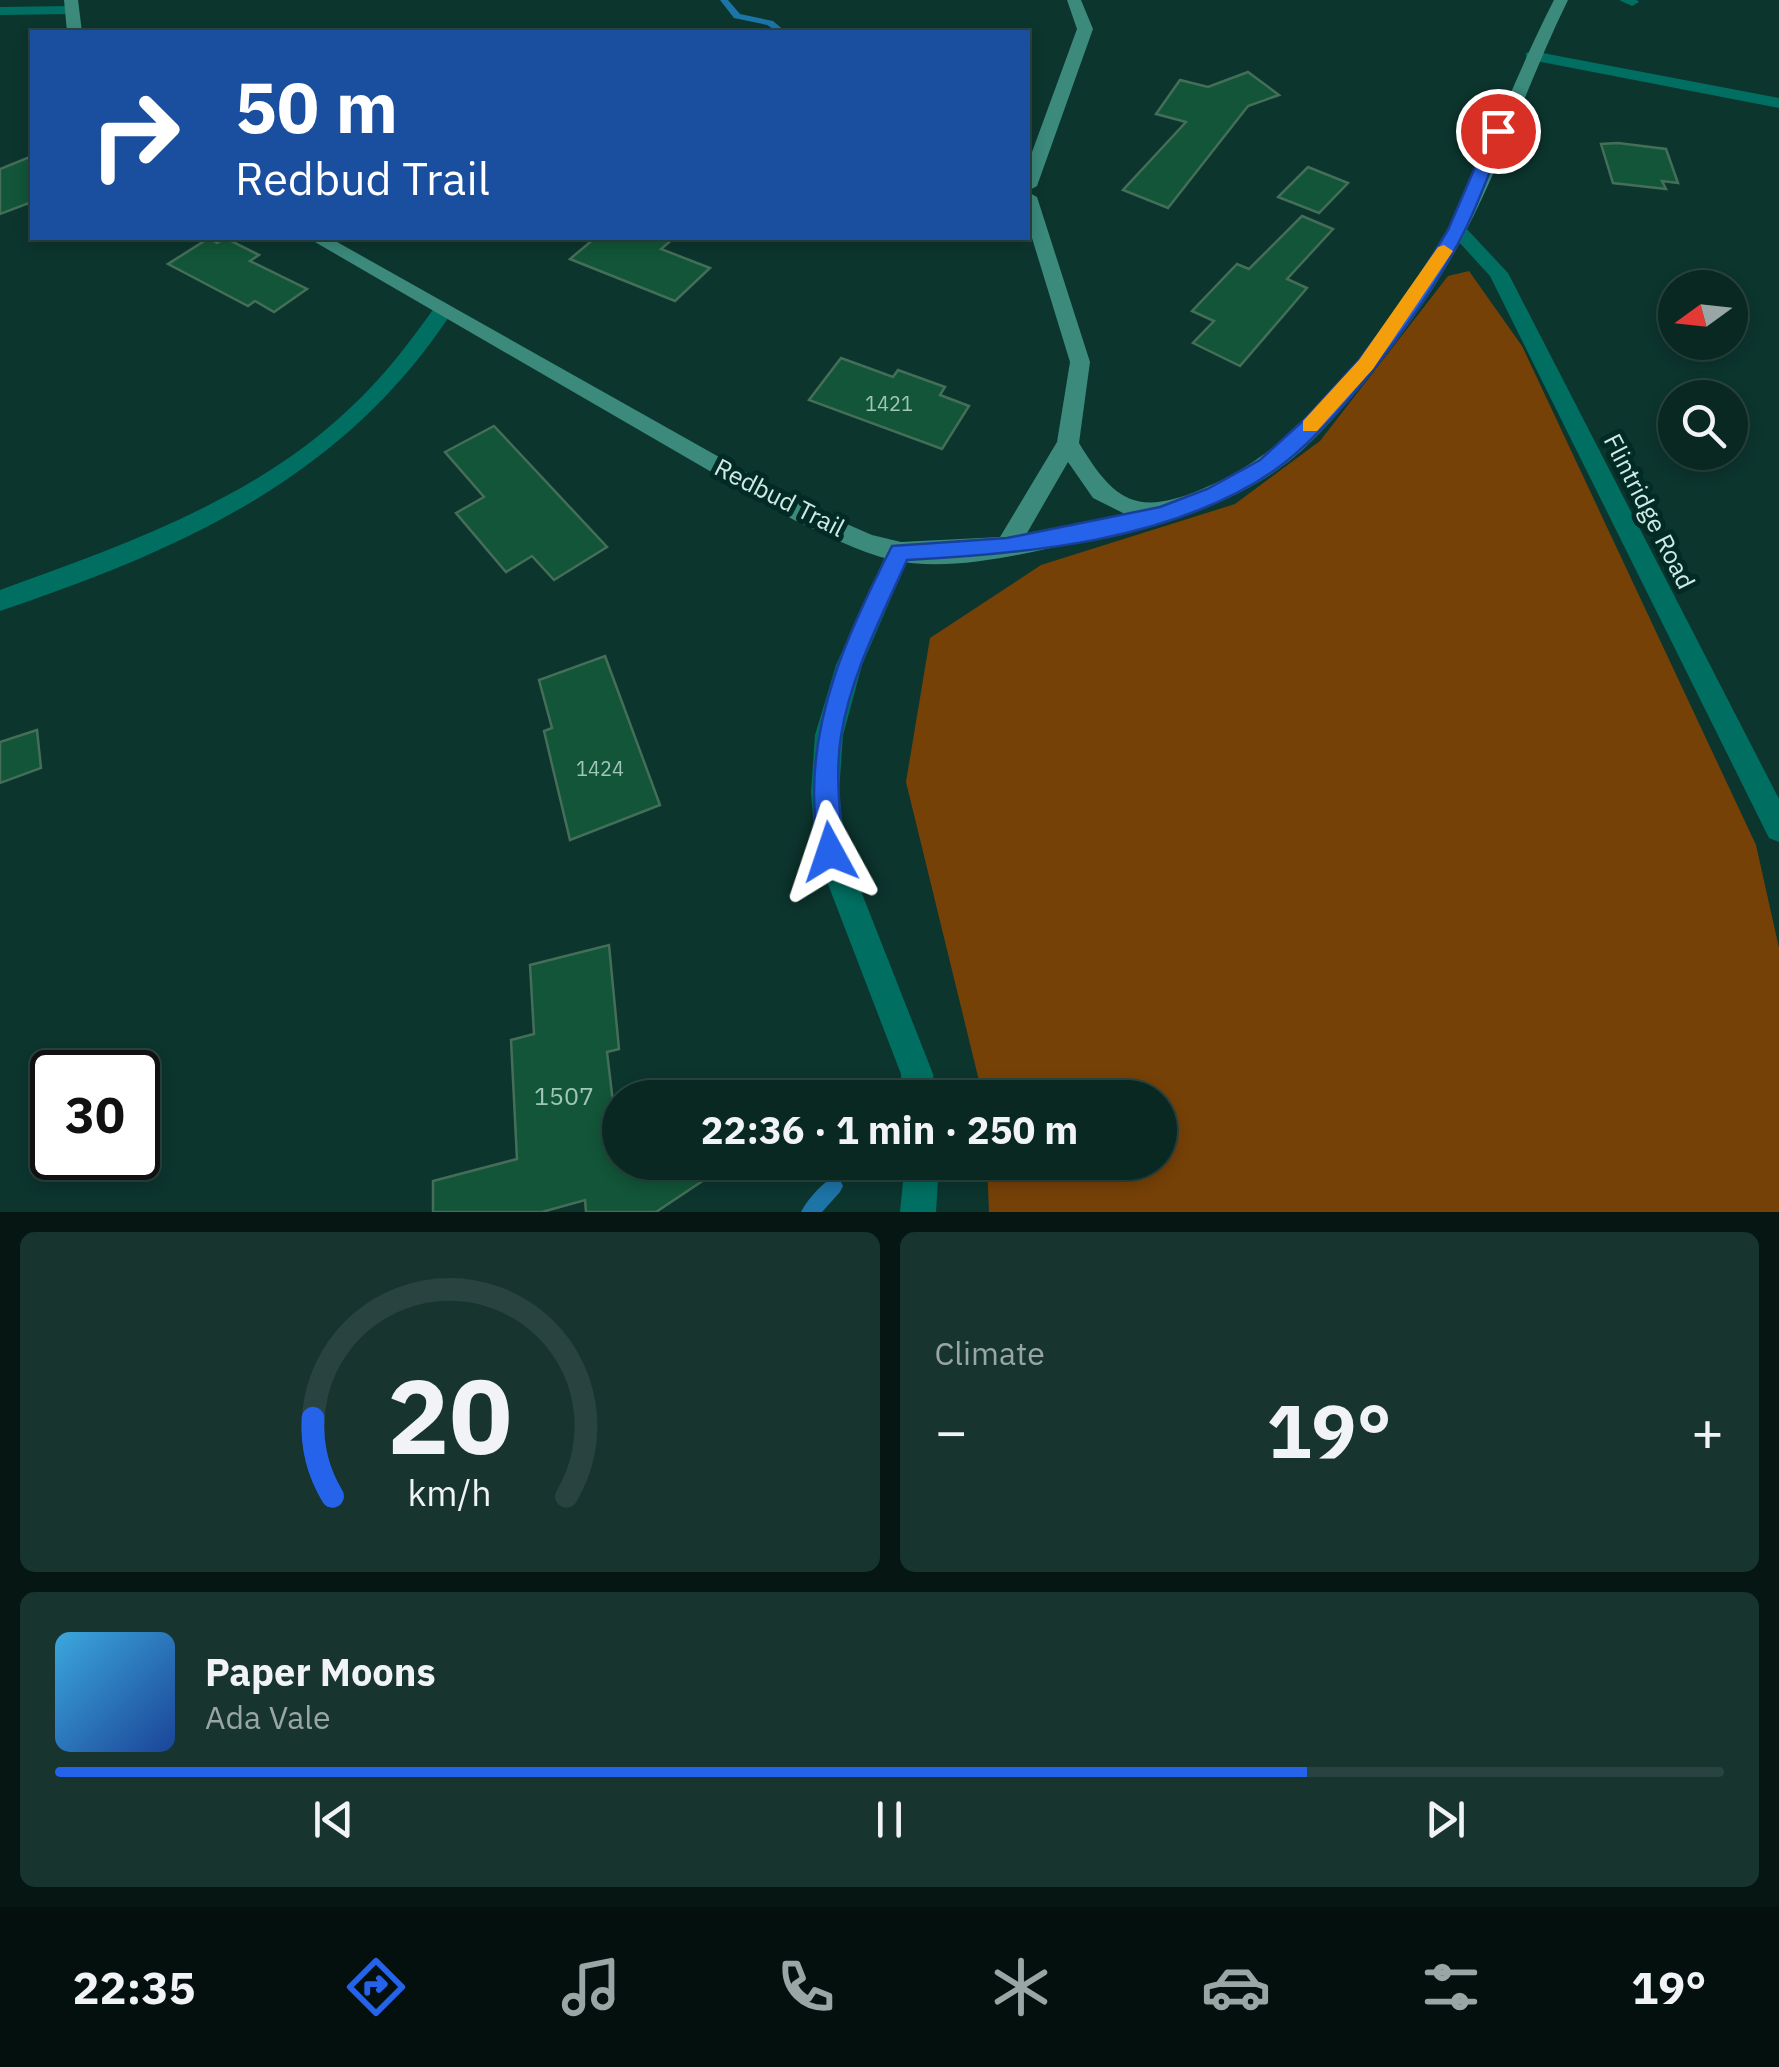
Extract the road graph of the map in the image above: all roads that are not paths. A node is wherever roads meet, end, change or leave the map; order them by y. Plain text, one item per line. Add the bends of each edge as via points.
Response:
1 (1074, 0) edge
2 (1560, 0) edge
3 (72, 5) edge
4 (0, 12) edge
5 (74, 30) edge
6 (1532, 56) junction
7 (1779, 103) edge
8 (1030, 181) edge
9 (1030, 202) edge
10 (1457, 230) junction
11 (321, 240) edge
12 (444, 309) junction
13 (1068, 443) junction
14 (1162, 515) junction
15 (1007, 546) junction
16 (900, 552) junction
17 (0, 601) edge
18 (1779, 828) edge
19 (915, 1080) edge
20 (921, 1180) edge
21 (918, 1212) edge

1 - 8 street via 1085,30
2 - 6 street, Redbud Trail
3 - 4 lane
3 - 5 street
6 - 7 street
6 - 10 street, Redbud Trail
9 - 13 street via 1080,362
10 - 14 street, Redbud Trail via 1366,364 1314,423 1267,466
10 - 18 street, Flintridge Road via 1498,273
11 - 12 street, Redbud Trail
12 - 16 street, Redbud Trail via 802,514
12 - 17 street via 417,353 348,427 252,495 151,545
13 - 14 street via 1093,488 1124,506
13 - 15 street
14 - 15 street, Redbud Trail
15 - 16 street, Redbud Trail
16 - 19 street via 849,666 829,735 826,792 830,852
20 - 21 street

